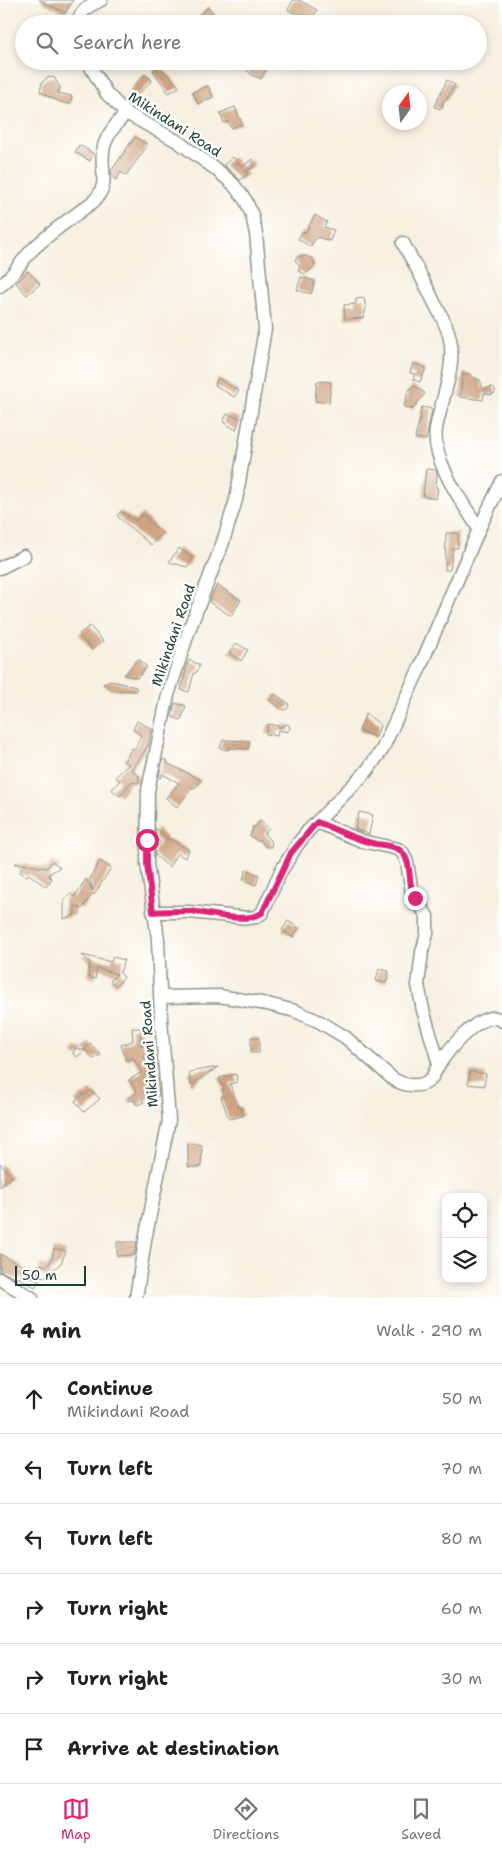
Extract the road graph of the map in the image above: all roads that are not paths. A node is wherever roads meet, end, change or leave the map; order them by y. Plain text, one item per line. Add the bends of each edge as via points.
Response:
1 (101, 0) edge
2 (81, 15) edge
3 (91, 70) edge
4 (126, 113) junction
5 (403, 243) dead end
6 (0, 286) edge
7 (502, 481) edge
8 (479, 529) junction
9 (24, 556) dead end
10 (0, 568) edge
11 (317, 822) junction
12 (153, 912) junction
13 (160, 997) junction
14 (502, 1021) edge
15 (439, 1064) junction
16 (0, 1279) edge
17 (32, 1298) edge
18 (136, 1298) edge

1 - 2 street via 86,8
3 - 4 street, Mikindani Road via 106,94
4 - 6 street via 109,134 104,147 101,193 30,252
4 - 12 street, Mikindani Road via 177,141 217,170 246,201 256,234 265,330 236,500 188,630 154,754 148,790 147,864
5 - 8 street via 450,338 450,370 436,441 447,473
7 - 8 street
8 - 11 street via 390,736 366,772
9 - 10 street
11 - 12 street via 291,853 262,913 256,917
11 - 15 street via 362,841 403,853 412,893 428,916 418,985
12 - 13 street, Mikindani Road via 158,939
13 - 15 street via 219,996 295,1011 345,1036 402,1084 420,1084 430,1080
13 - 18 street, Mikindani Road via 169,1120
14 - 15 street via 495,1017 482,1021
16 - 17 street

